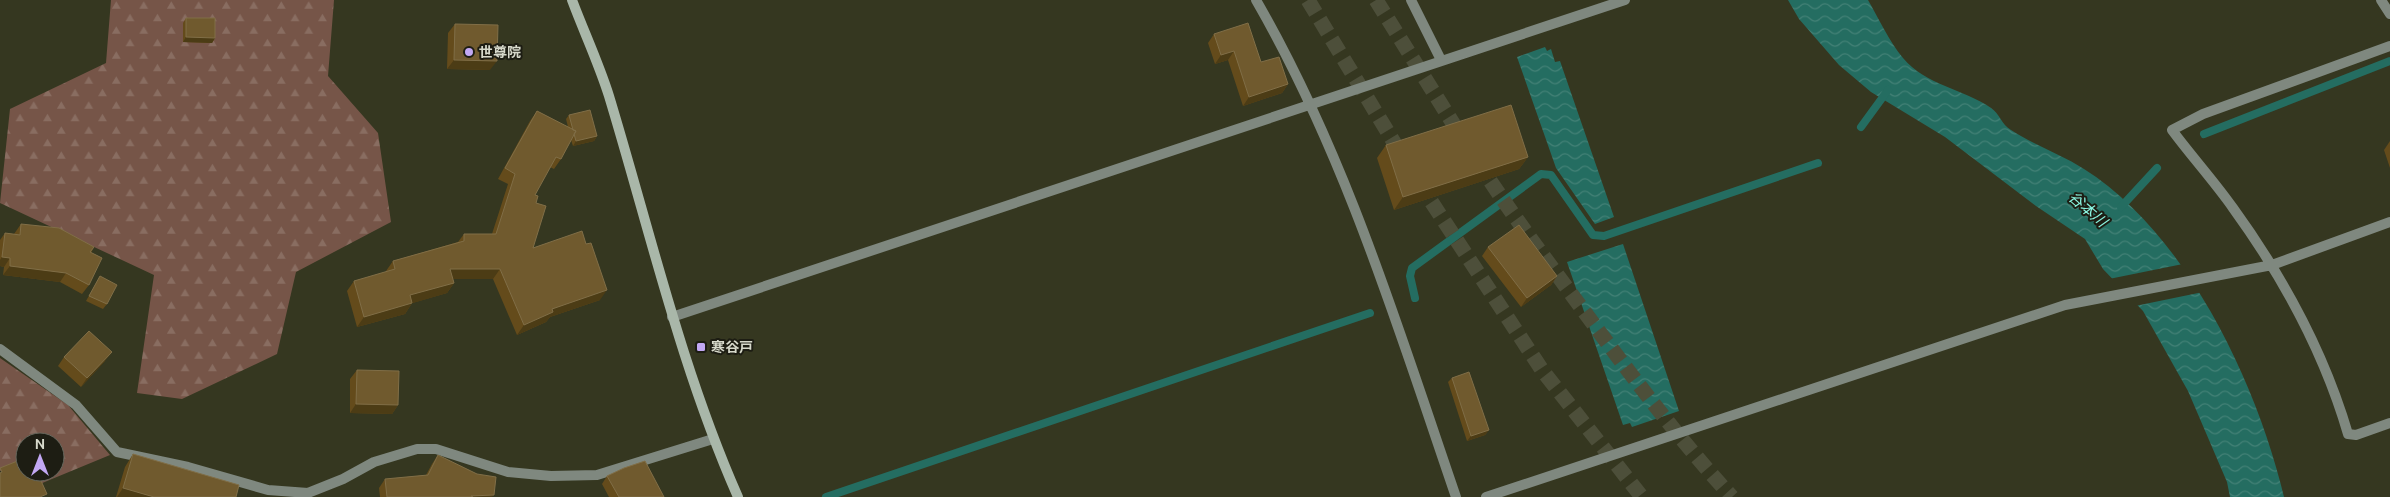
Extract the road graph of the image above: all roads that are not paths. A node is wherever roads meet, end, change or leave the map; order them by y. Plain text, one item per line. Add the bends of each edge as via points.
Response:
1 (572, 0) edge
2 (1256, 0) edge
3 (1411, 0) edge
4 (1625, 0) edge
5 (2381, 0) edge
6 (2390, 14) edge
7 (2390, 46) edge
8 (1441, 60) junction
9 (1309, 104) junction
10 (2390, 222) edge
11 (2272, 266) junction
12 (672, 317) junction
13 (0, 349) edge
14 (2390, 423) edge
15 (713, 439) junction
16 (267, 493) edge
17 (738, 497) edge
18 (1456, 497) edge
19 (1486, 497) edge

1 - 12 street via 608,94
2 - 9 street
3 - 8 street
4 - 8 street
5 - 6 street
7 - 11 street via 2203,114 2172,130 2234,208
8 - 9 street
9 - 12 street
9 - 18 street via 1343,176 1371,250
10 - 11 street
11 - 14 street via 2322,359 2348,434 2356,435
11 - 19 street via 2065,305
12 - 15 street
13 - 16 street via 76,405 117,452 188,467
15 - 16 street via 597,475 551,476 508,472 436,449 417,449 374,462 308,493
15 - 17 street

